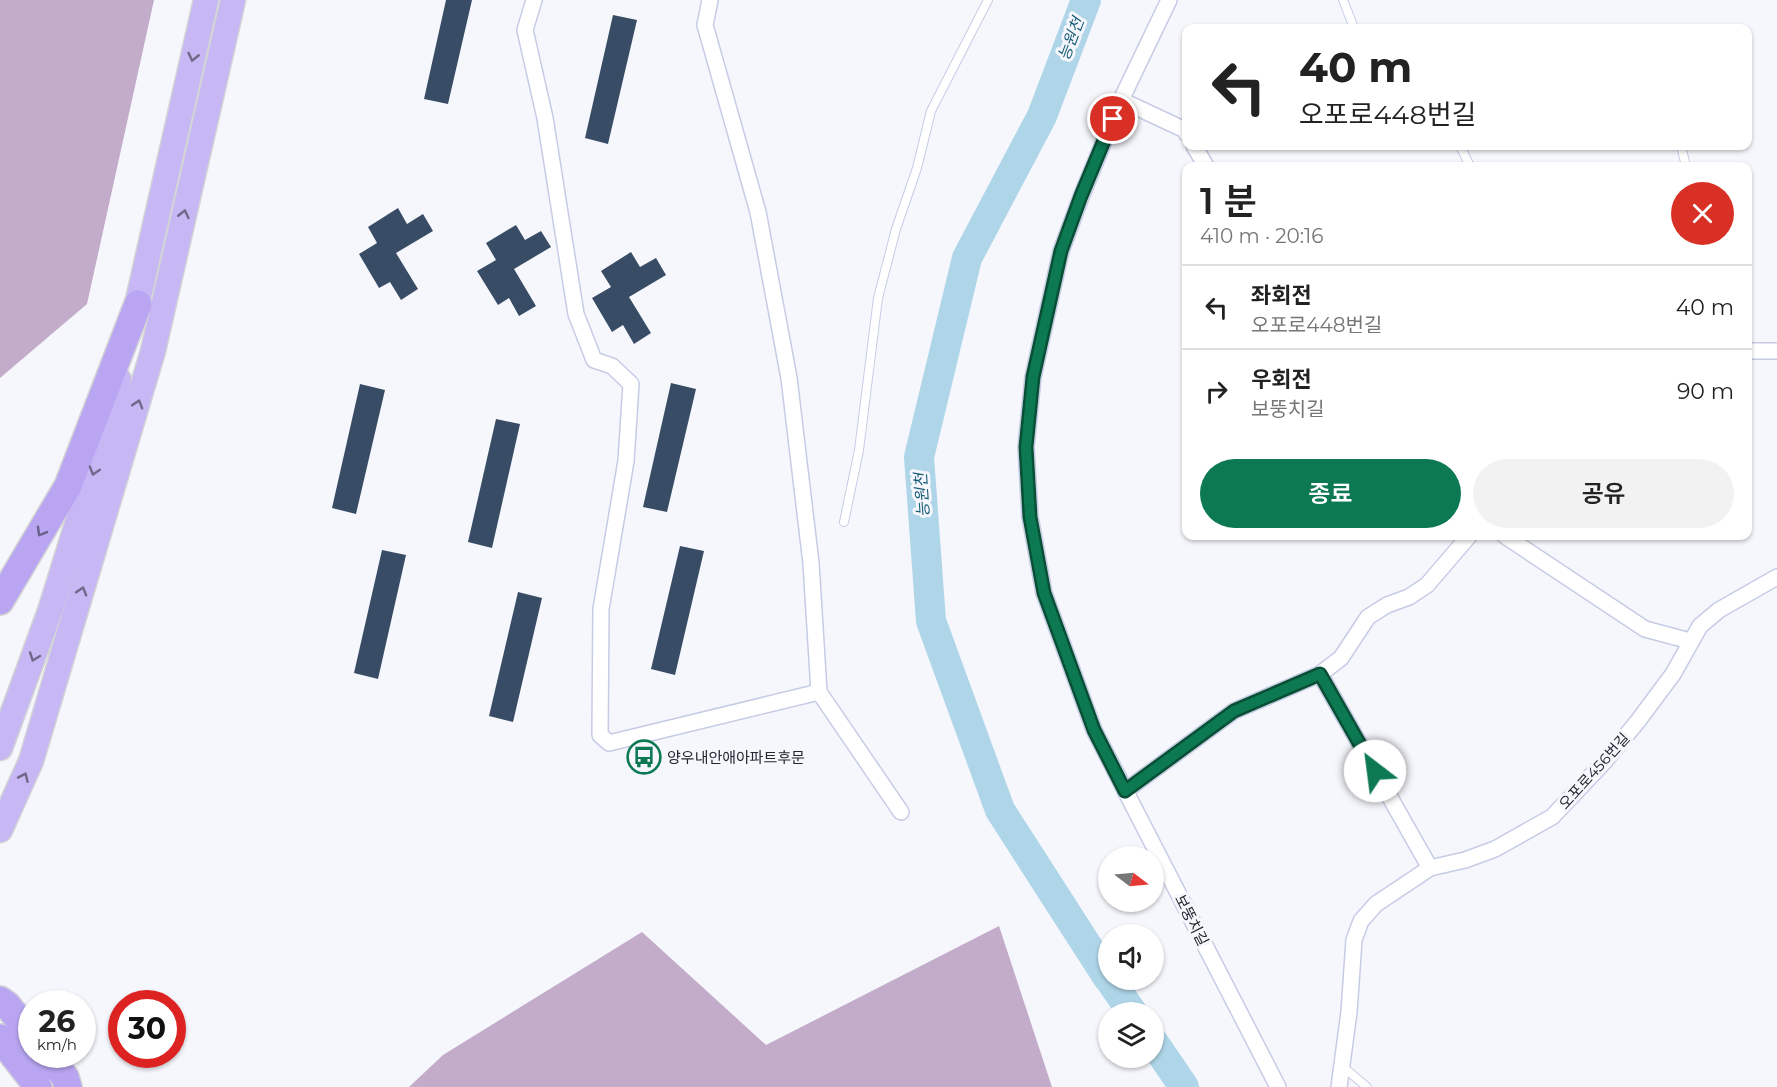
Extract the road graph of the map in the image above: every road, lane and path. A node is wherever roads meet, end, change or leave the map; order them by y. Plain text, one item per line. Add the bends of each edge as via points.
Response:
1 (206, 0) edge
2 (233, 0) edge
3 (534, 0) edge
4 (710, 0) edge
5 (988, 0) edge
6 (1169, 0) edge
7 (1343, 0) edge
8 (1352, 24) edge
9 (1121, 100) junction
10 (1182, 129) edge
11 (138, 304) junction
12 (1752, 351) edge
13 (1777, 351) edge
14 (844, 522) dead end
15 (1466, 540) edge
16 (1511, 540) edge
17 (1777, 577) edge
18 (0, 601) edge
19 (1690, 641) junction
20 (1320, 674) junction
21 (819, 692) junction
22 (0, 748) edge
23 (1125, 791) junction
24 (901, 812) dead end
25 (0, 830) edge
26 (1430, 868) junction
27 (3, 1003) edge
28 (18, 1020) edge
29 (0, 1038) edge
30 (1342, 1066) junction
31 (58, 1068) edge
32 (38, 1087) edge
33 (68, 1087) edge
34 (1278, 1087) edge
35 (1339, 1087) edge
36 (1367, 1087) edge

1 -> 11 highway
25 -> 2 highway via 31,761 153,351
3 - 21 street via 525,30 545,118 576,315 594,360 612,366 631,384 626,461 601,609 600,735 609,743
4 - 21 street via 705,25 758,212 789,378 811,563
5 - 14 lane via 931,111 896,229 878,298 859,450
6 - 9 street, 보뚱치길
7 - 8 lane
9 - 10 street
9 - 23 street, 보뚱치길 via 1061,251 1033,377 1026,447 1030,517 1044,593 1094,730
11 -> 18 highway via 68,486
11 -> 22 highway via 107,427 50,611
12 - 13 street
15 - 20 street via 1427,585 1368,617 1341,658
16 - 19 street via 1645,629
17 - 19 street, 오포로456번길 via 1719,610
19 - 26 street, 오포로456번길 via 1638,721 1552,817 1496,849
20 - 23 street via 1234,711
20 - 26 street
21 - 24 street
23 - 34 street, 보뚱치길
26 - 30 street, 오포로456번길 via 1376,904 1361,921 1354,940
27 - 28 highway
29 - 32 highway
30 - 35 street, 오포로456번길
30 - 36 lane
31 - 33 highway

